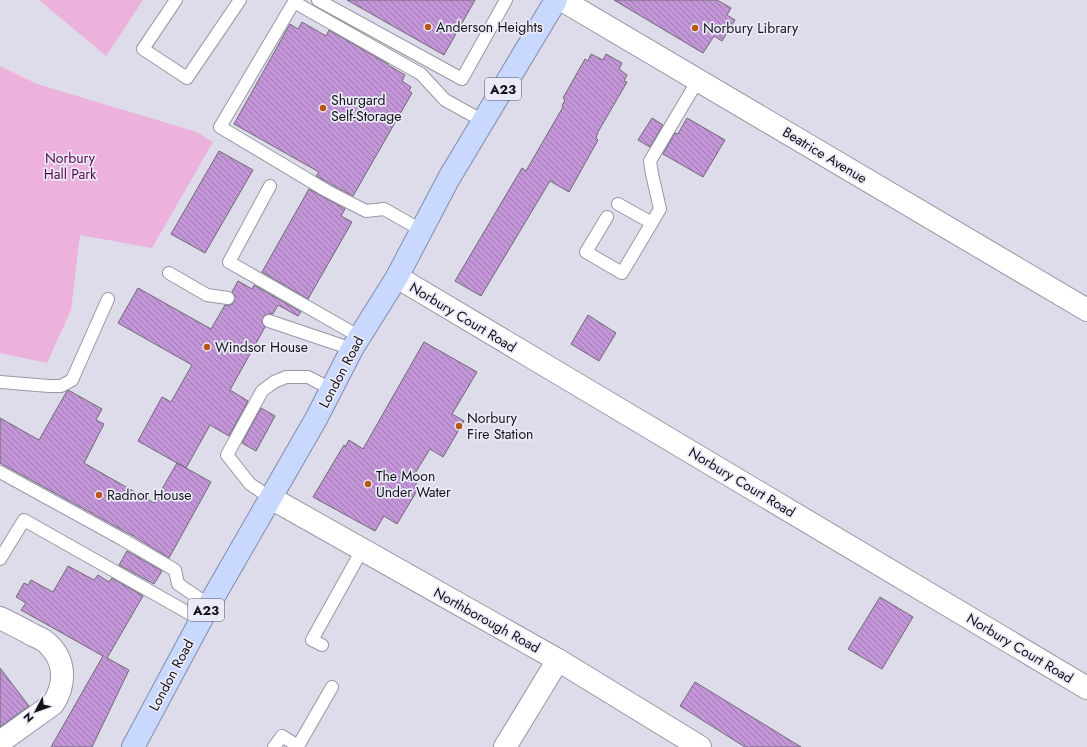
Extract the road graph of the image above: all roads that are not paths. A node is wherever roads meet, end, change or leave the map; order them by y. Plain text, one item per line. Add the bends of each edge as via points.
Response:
1 (176, 0) edge
2 (240, 0) edge
3 (318, 0) edge
4 (506, 0) edge
5 (556, 0) edge
6 (562, 0) edge
7 (698, 80) junction
8 (483, 121) junction
9 (270, 186) dead end
10 (618, 204) dead end
11 (607, 217) dead end
12 (652, 223) junction
13 (421, 230) junction
14 (168, 273) dead end
15 (397, 277) junction
16 (228, 298) dead end
17 (108, 299) dead end
18 (1087, 310) edge
19 (269, 321) dead end
20 (356, 343) junction
21 (0, 382) edge
22 (331, 390) junction
23 (0, 472) edge
24 (271, 498) junction
25 (362, 550) junction
26 (0, 559) edge
27 (205, 612) junction
28 (0, 618) edge
29 (322, 645) dead end
30 (558, 660) junction
31 (332, 687) dead end
32 (1087, 688) edge
33 (0, 742) edge
34 (133, 747) edge
35 (274, 747) edge
36 (505, 747) edge
37 (700, 747) edge

1 - 2 lane via 142,49 187,78
3 - 4 lane via 462,79
5 - 8 highway, London Road / A23
6 - 7 street, Beatrice Avenue
7 - 12 lane via 650,161 660,208
7 - 18 street, Beatrice Avenue
8 - 13 highway, London Road / A23
8 - 13 lane via 445,100 421,74 294,2 220,127 359,208 366,211 384,209
9 - 20 lane via 229,262
10 - 12 lane
11 - 12 lane via 586,252 622,273
13 - 15 highway, London Road / A23
14 - 16 lane via 207,295
15 - 20 highway, London Road / A23
15 - 32 street, Norbury Court Road
17 - 21 lane via 72,380 61,386
19 - 20 lane
20 - 22 highway, London Road / A23
22 - 24 highway, London Road / A23
22 - 24 lane via 308,377 286,377 262,391 227,455 250,484
23 - 27 lane via 175,570 178,584
24 - 25 street, Northborough Road
24 - 27 highway, London Road / A23
25 - 29 lane via 312,640
25 - 30 street, Northborough Road
26 - 27 lane via 24,520
27 - 34 highway, London Road / A23
28 - 33 street via 46,642 55,653 63,674 62,685 53,704
30 - 36 street
30 - 37 street, Northborough Road
31 - 35 lane via 298,746 282,736

